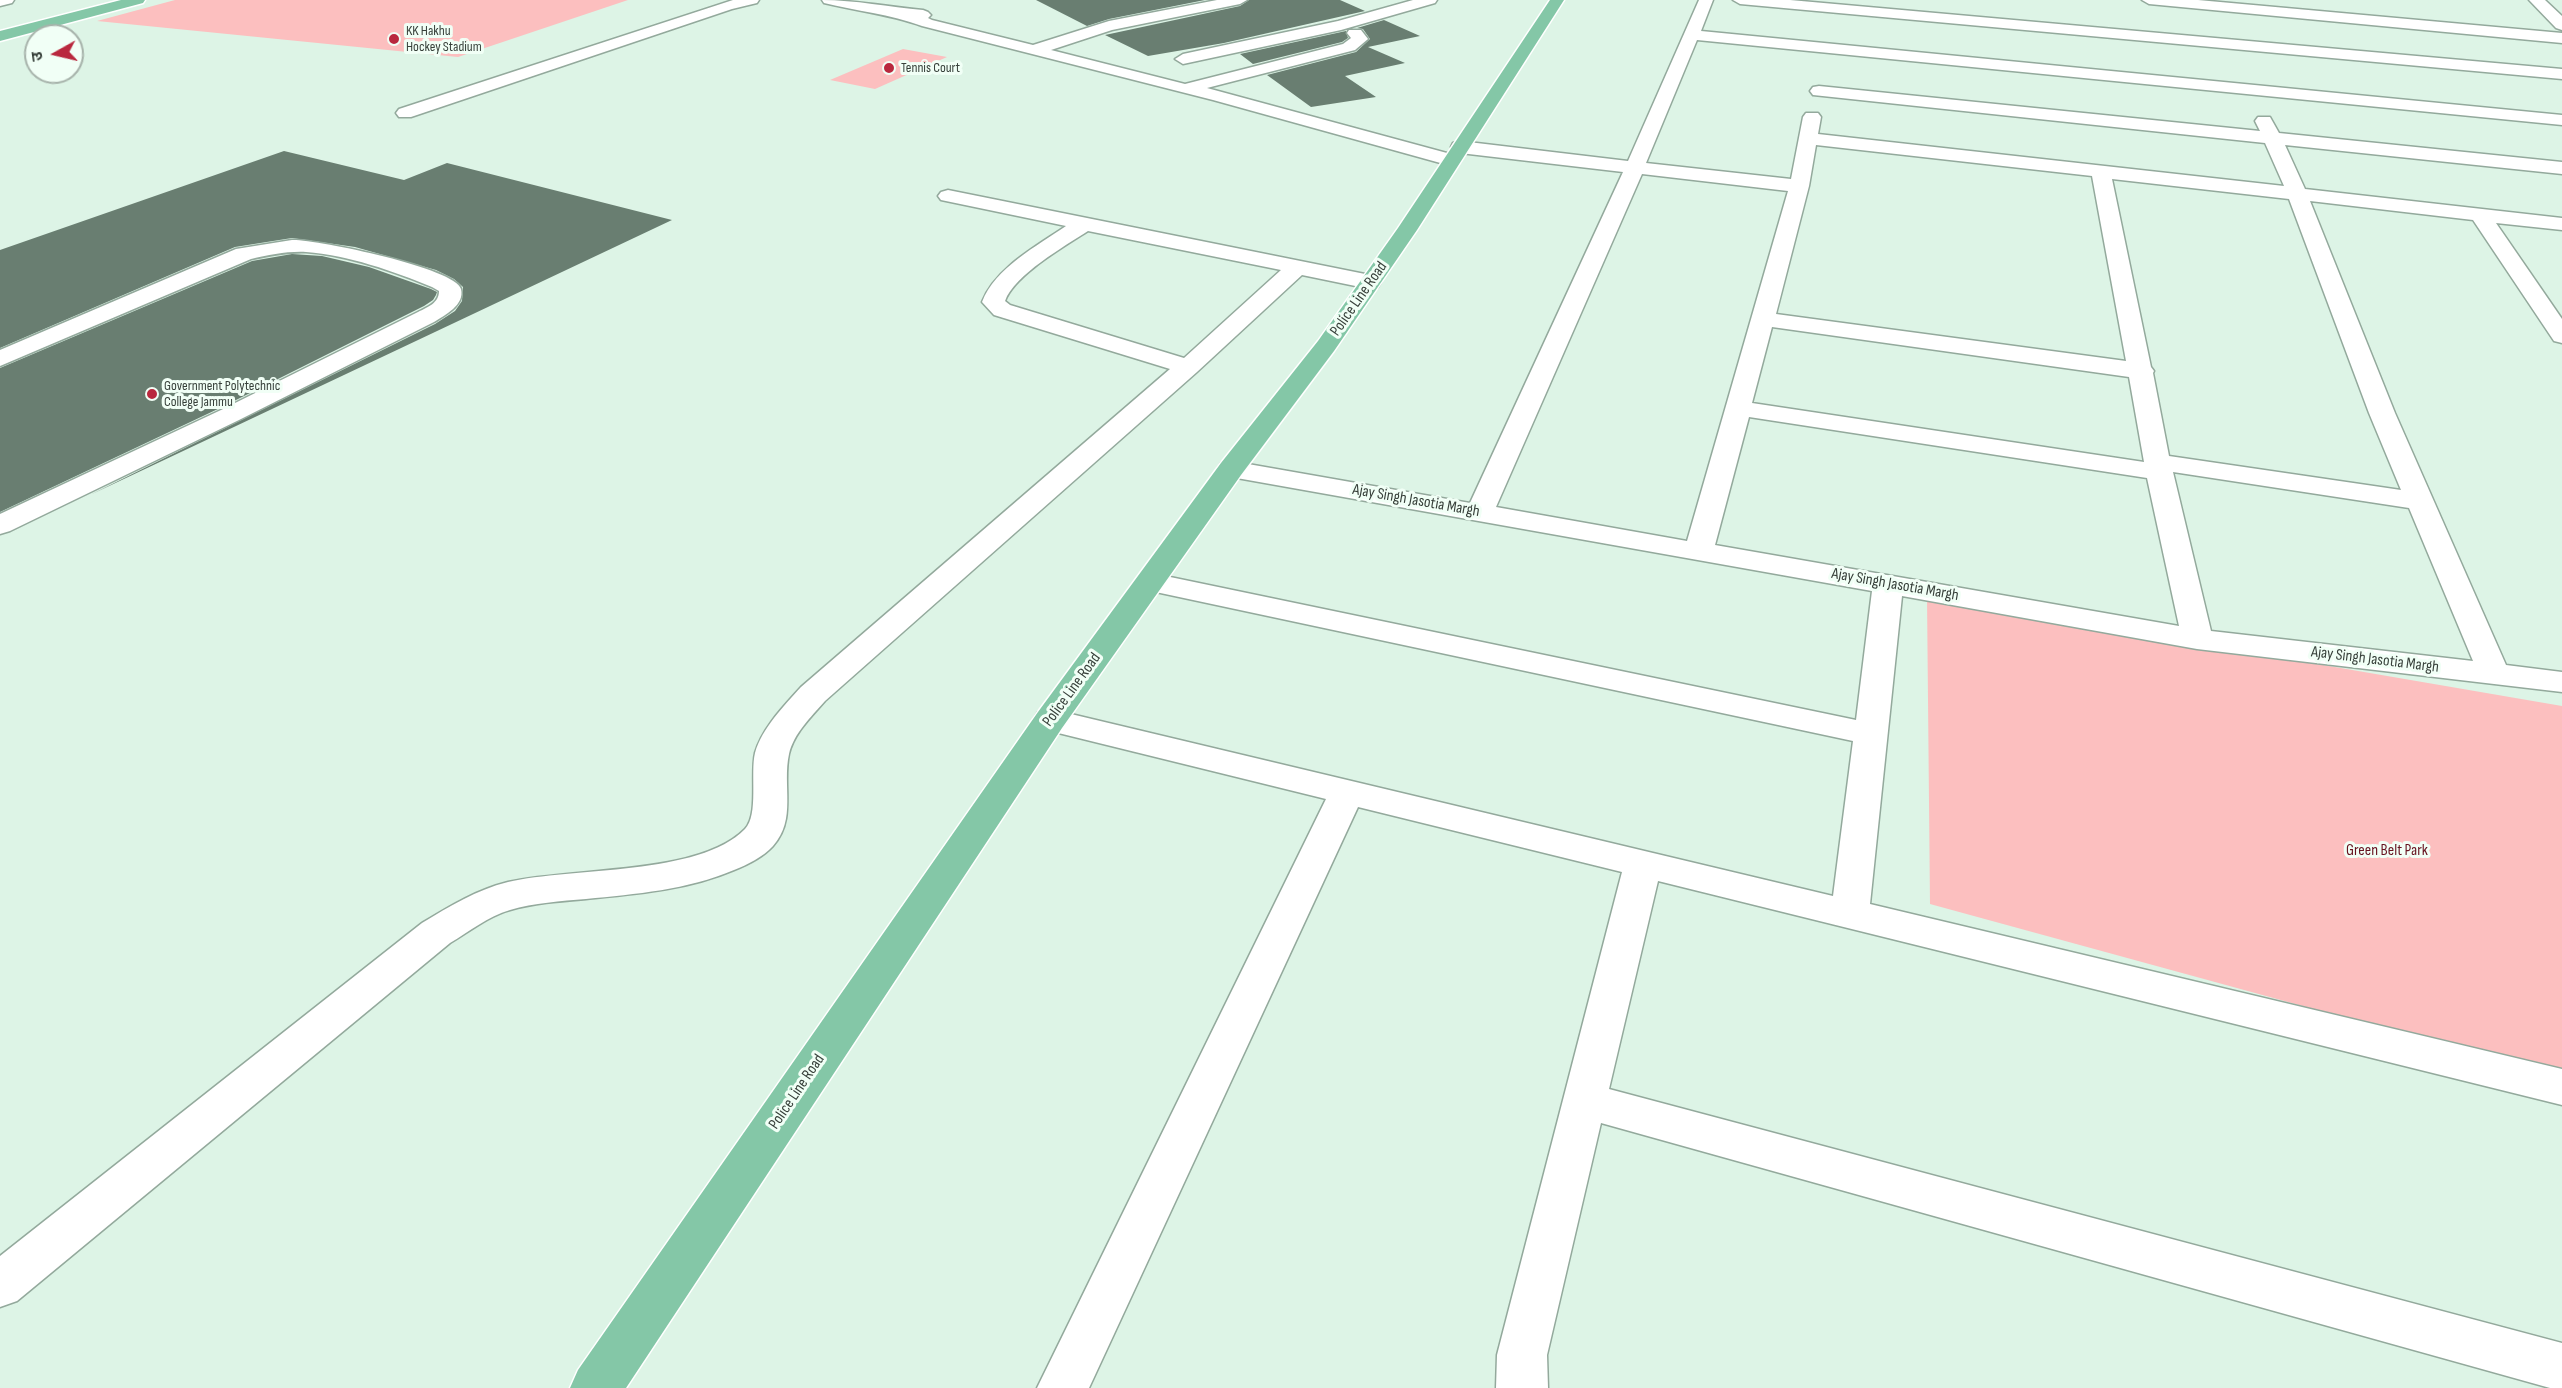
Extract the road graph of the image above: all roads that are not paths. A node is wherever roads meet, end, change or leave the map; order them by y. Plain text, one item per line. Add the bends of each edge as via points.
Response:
1 (7, 0) edge
2 (111, 0) edge
3 (138, 0) edge
4 (752, 0) edge
5 (829, 0) edge
6 (913, 0) edge
7 (1239, 0) edge
8 (1430, 0) edge
9 (1557, 0) edge
10 (1706, 0) edge
11 (1740, 0) edge
12 (2157, 0) edge
13 (2536, 0) edge
14 (0, 2) edge
15 (875, 5) edge
16 (2289, 7) edge
17 (1341, 25) junction
18 (2562, 25) edge
19 (0, 29) edge
20 (1692, 35) junction
21 (0, 36) edge
22 (2562, 38) edge
23 (1042, 47) junction
24 (1828, 48) junction
25 (1183, 59) dead end
26 (2562, 74) edge
27 (1210, 89) junction
28 (2250, 90) junction
29 (1819, 91) junction
30 (405, 113) dead end
31 (2562, 120) edge
32 (1807, 138) junction
33 (2272, 138) junction
34 (1456, 153) junction
35 (1635, 167) junction
36 (2562, 168) edge
37 (2101, 172) junction
38 (1799, 186) junction
39 (2296, 194) junction
40 (948, 196) dead end
41 (2480, 215) junction
42 (1085, 223) junction
43 (2562, 224) edge
44 (1298, 267) junction
45 (1370, 282) junction
46 (2527, 284) junction
47 (2550, 287) dead end
48 (1762, 319) junction
49 (2562, 336) edge
50 (0, 359) edge
51 (1188, 367) junction
52 (2142, 371) junction
53 (1738, 408) junction
54 (2159, 467) junction
55 (1231, 470) junction
56 (2420, 501) junction
57 (1480, 512) junction
58 (0, 525) edge
59 (1699, 551) junction
60 (1151, 582) junction
61 (1888, 584) junction
62 (2197, 639) junction
63 (2494, 674) junction
64 (2562, 682) edge
65 (1050, 720) junction
66 (1872, 735) junction
67 (1347, 793) junction
68 (1643, 864) junction
69 (1850, 914) junction
70 (2562, 1087) edge
71 (1583, 1100) junction
72 (0, 1285) edge
73 (2562, 1366) edge
74 (596, 1388) edge
75 (1063, 1388) edge
76 (1522, 1388) edge

1 - 14 street
2 - 19 main road
3 - 21 main road
4 - 30 street
5 - 15 street via 854,6
6 - 15 street
7 - 23 street via 1109,26
8 - 17 street
9 - 34 main road, Police Line Road
10 - 20 street
11 - 26 street
12 - 16 street
13 - 18 street
15 - 23 street via 927,23
16 - 22 street
17 - 25 street
17 - 27 street via 1359,36 1359,42
20 - 24 street
20 - 35 street
23 - 27 street via 1163,71
23 - 27 street via 1184,90
24 - 28 street
24 - 29 street
27 - 34 street
28 - 31 street
28 - 33 street
29 - 32 street
29 - 33 street
32 - 37 street
32 - 38 street
33 - 36 street
33 - 39 street
34 - 35 street
34 - 45 main road, Police Line Road
35 - 38 street
35 - 57 street
37 - 39 street
37 - 52 street
38 - 48 street
39 - 41 street
39 - 56 street
40 - 42 street
41 - 43 street
41 - 46 street
42 - 44 street
42 - 51 street via 1005,280 993,302 1018,315
44 - 45 street
44 - 51 street
45 - 55 main road, Police Line Road
46 - 47 street
46 - 49 street
48 - 52 street
48 - 53 street
50 - 58 street via 244,254 272,248 316,247 425,275 450,288 450,298 442,308 426,317
51 - 72 street via 813,694 777,740 770,762 772,790 765,827 749,846 684,871 540,890 485,904 436,933
52 - 54 street
53 - 54 street
53 - 59 street
54 - 56 street
54 - 62 street
55 - 57 street, Ajay Singh Jasotia Margh
55 - 60 main road, Police Line Road
56 - 63 street
57 - 59 street, Ajay Singh Jasotia Margh
59 - 61 street, Ajay Singh Jasotia Margh
60 - 65 main road, Police Line Road
60 - 66 street
61 - 62 street, Ajay Singh Jasotia Margh
61 - 66 street
62 - 63 street, Ajay Singh Jasotia Margh
63 - 64 street, Ajay Singh Jasotia Margh
65 - 67 street
65 - 74 main road, Police Line Road
66 - 69 street
67 - 68 street
67 - 75 street
68 - 69 street
68 - 71 street
69 - 70 street
71 - 73 street
71 - 76 street via 1522,1355

